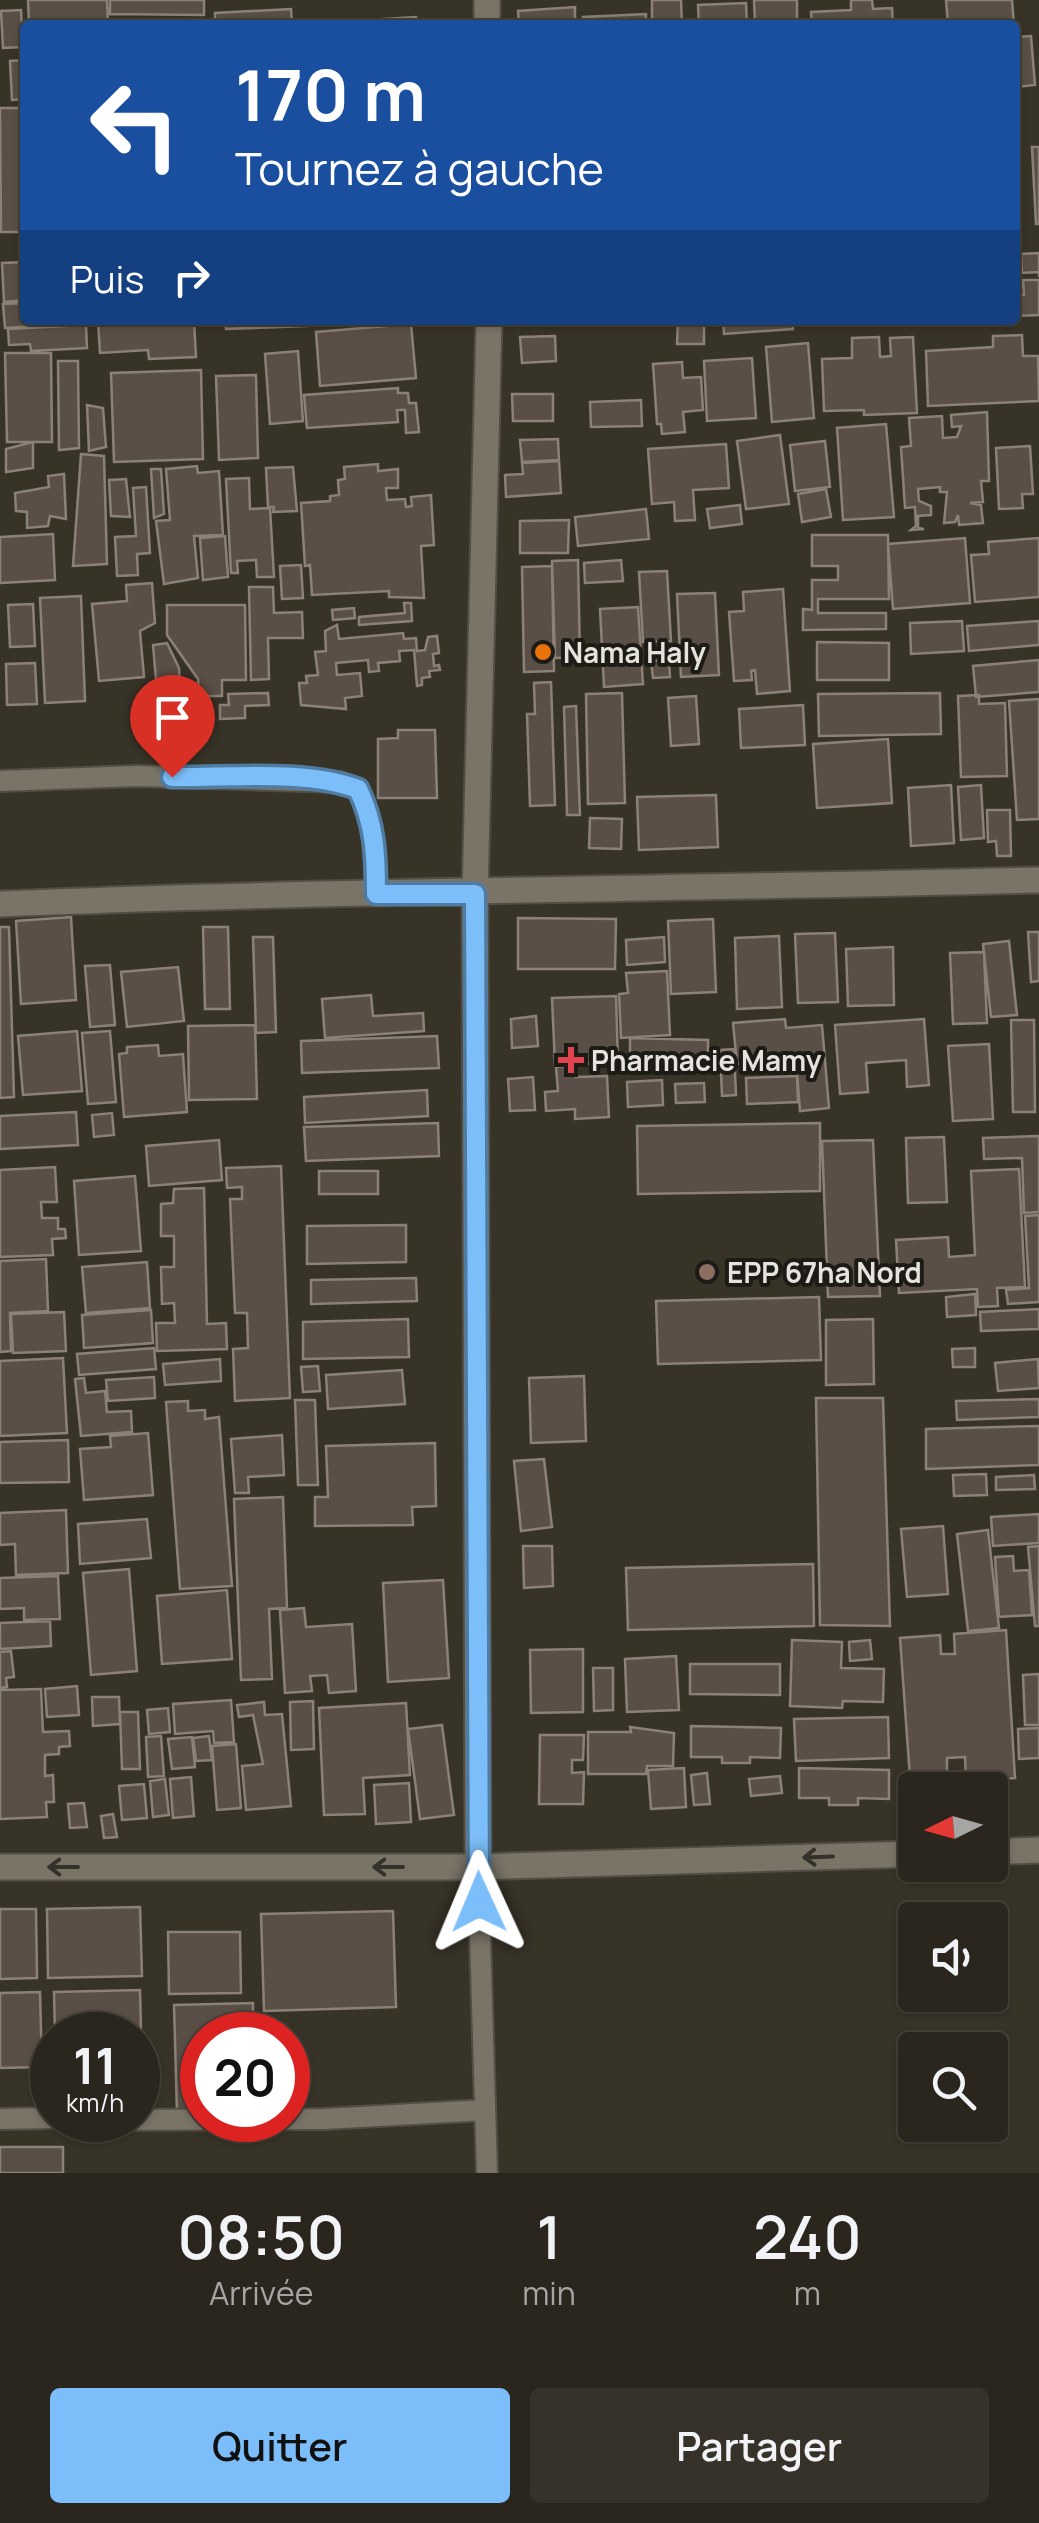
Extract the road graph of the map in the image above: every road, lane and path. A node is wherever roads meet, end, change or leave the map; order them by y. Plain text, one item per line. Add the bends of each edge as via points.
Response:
1 (489, 325) edge
2 (0, 781) edge
3 (1039, 880) edge
4 (376, 894) junction
5 (475, 894) junction
6 (0, 904) edge
7 (1039, 1850) edge
8 (1008, 1851) edge
9 (898, 1855) edge
10 (0, 1867) edge
11 (478, 1867) junction
12 (485, 2110) junction
13 (30, 2118) edge
14 (0, 2119) edge
15 (160, 2120) edge
16 (488, 2173) edge

1 - 5 street
2 - 4 lane via 136,776 340,782 358,789 370,814
3 - 5 street
4 - 5 street
4 - 6 street
5 - 11 street
7 - 8 street
9 -> 11 street
11 -> 10 street
11 - 12 lane
12 - 15 lane via 324,2120
12 - 16 lane
13 - 14 lane

